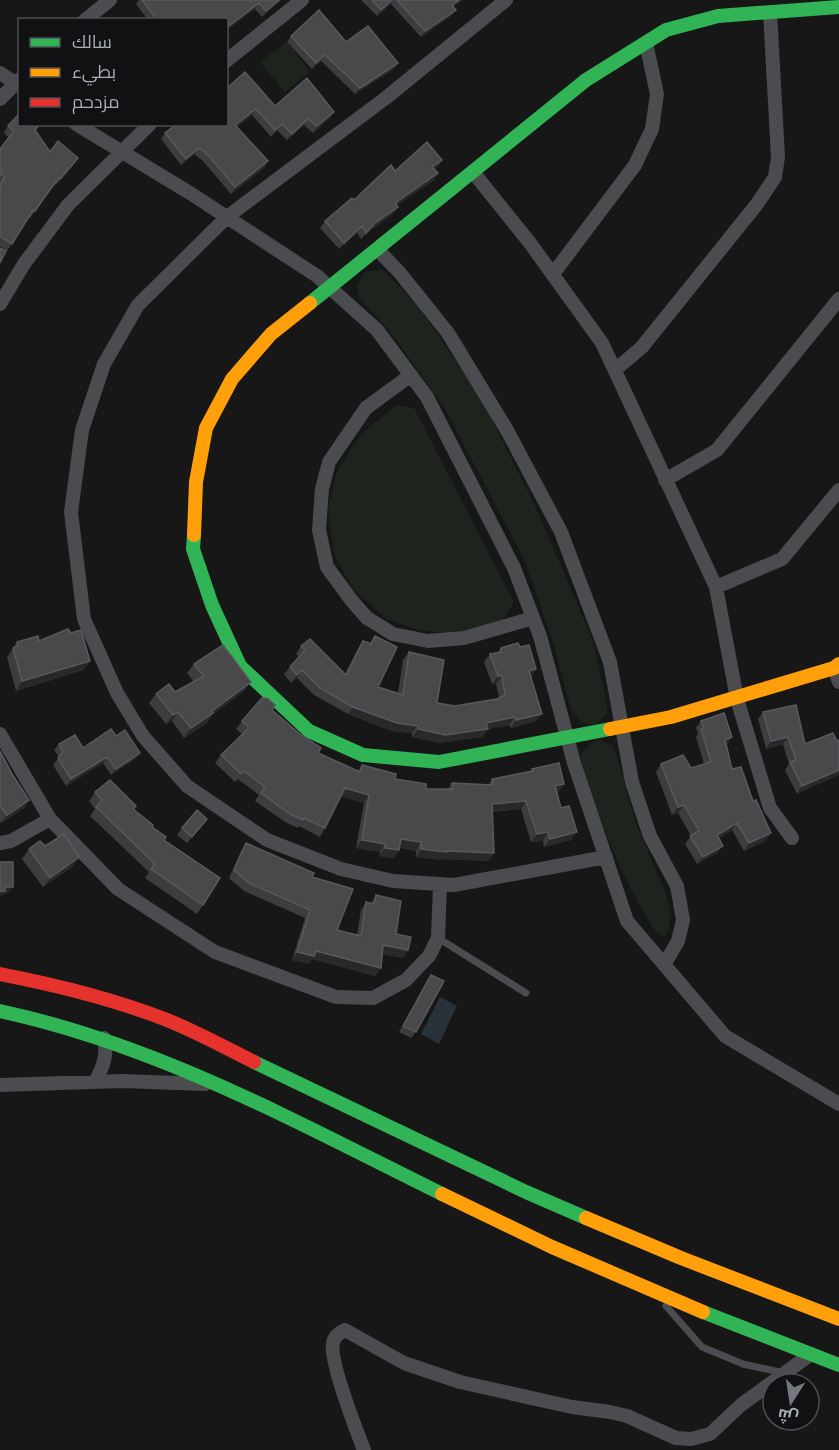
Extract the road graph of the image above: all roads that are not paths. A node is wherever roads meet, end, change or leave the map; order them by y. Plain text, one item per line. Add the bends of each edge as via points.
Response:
1 (110, 0) edge
2 (302, 0) edge
3 (506, 0) edge
4 (839, 7) edge
5 (770, 12) junction
6 (88, 18) edge
7 (646, 43) junction
8 (228, 59) edge
9 (0, 73) edge
10 (18, 83) edge
11 (0, 99) edge
12 (79, 126) edge
13 (148, 126) edge
14 (122, 152) junction
15 (473, 172) junction
16 (227, 217) junction
17 (377, 249) junction
18 (552, 274) junction
19 (329, 286) junction
20 (839, 299) edge
21 (0, 304) edge
22 (615, 370) junction
23 (411, 375) junction
24 (665, 480) junction
25 (839, 490) edge
26 (716, 587) junction
27 (533, 618) junction
28 (836, 666) edge
29 (839, 682) edge
30 (737, 699) junction
31 (622, 727) junction
32 (0, 734) edge
33 (568, 738) junction
34 (50, 819) junction
35 (792, 838) dead end
36 (0, 843) edge
37 (606, 857) junction
38 (440, 884) junction
39 (438, 938) junction
40 (664, 965) junction
41 (0, 974) edge
42 (526, 993) dead end
43 (0, 1011) edge
44 (105, 1038) junction
45 (95, 1082) junction
46 (0, 1085) edge
47 (220, 1085) junction
48 (839, 1104) edge
49 (653, 1292) junction
50 (839, 1318) edge
51 (811, 1354) junction
52 (839, 1365) edge
53 (779, 1372) edge
54 (785, 1372) edge
55 (761, 1390) edge
56 (364, 1450) edge

1 - 6 street
2 - 8 street
3 - 16 street via 387,97
4 - 5 main road
5 - 7 main road via 718,16 666,30
5 - 22 street via 778,157 775,177 642,347
7 - 15 main road via 586,80
7 - 18 street via 657,94 652,129 635,165
9 - 10 street
10 - 11 street
12 - 14 street
13 - 14 street
14 - 16 street
14 - 21 street via 68,205
15 - 17 main road
15 - 18 street
16 - 19 street
16 - 38 street via 138,305 104,364 82,430 71,512 84,619 117,693 142,736 187,786 267,840 309,857 393,881
17 - 19 main road
17 - 31 street via 448,333 508,432 561,532 610,662
18 - 22 street via 602,343
19 - 23 street via 377,330
19 - 33 main road via 271,334 232,379 206,429 196,482 193,549 212,605 240,666 309,730 363,755 439,762
20 - 24 street via 717,450
22 - 24 street
23 - 27 street via 428,397 508,557
23 - 27 street via 366,408 329,462 319,530 327,567 367,618 393,634 428,640 464,638
24 - 26 street
25 - 26 street via 782,559
26 - 30 street
27 - 33 street
28 - 29 street
28 - 30 main road
30 - 31 main road
30 - 35 street via 770,808
31 - 33 main road
31 - 40 street via 632,782 650,836 677,886 683,920 678,941
32 - 34 street
33 - 37 street
34 - 36 street
34 - 39 street via 118,889 215,952 336,997 374,998 406,980 429,956
37 - 38 street via 454,885
37 - 40 street via 627,921
38 - 39 street
39 - 42 lane
40 - 48 street via 725,1036
41 - 50 main road via 131,1006 169,1021 526,1192 681,1258
43 - 44 main road
44 - 45 street via 104,1065
44 - 47 main road
45 - 46 street
45 - 47 street
47 - 49 main road via 487,1217
49 - 51 main road
49 - 53 lane via 702,1347 743,1364
51 - 52 main road
51 - 54 street
55 - 56 street via 710,1434 676,1438 627,1416 503,1393 430,1373 345,1330 337,1334 332,1344 351,1418

